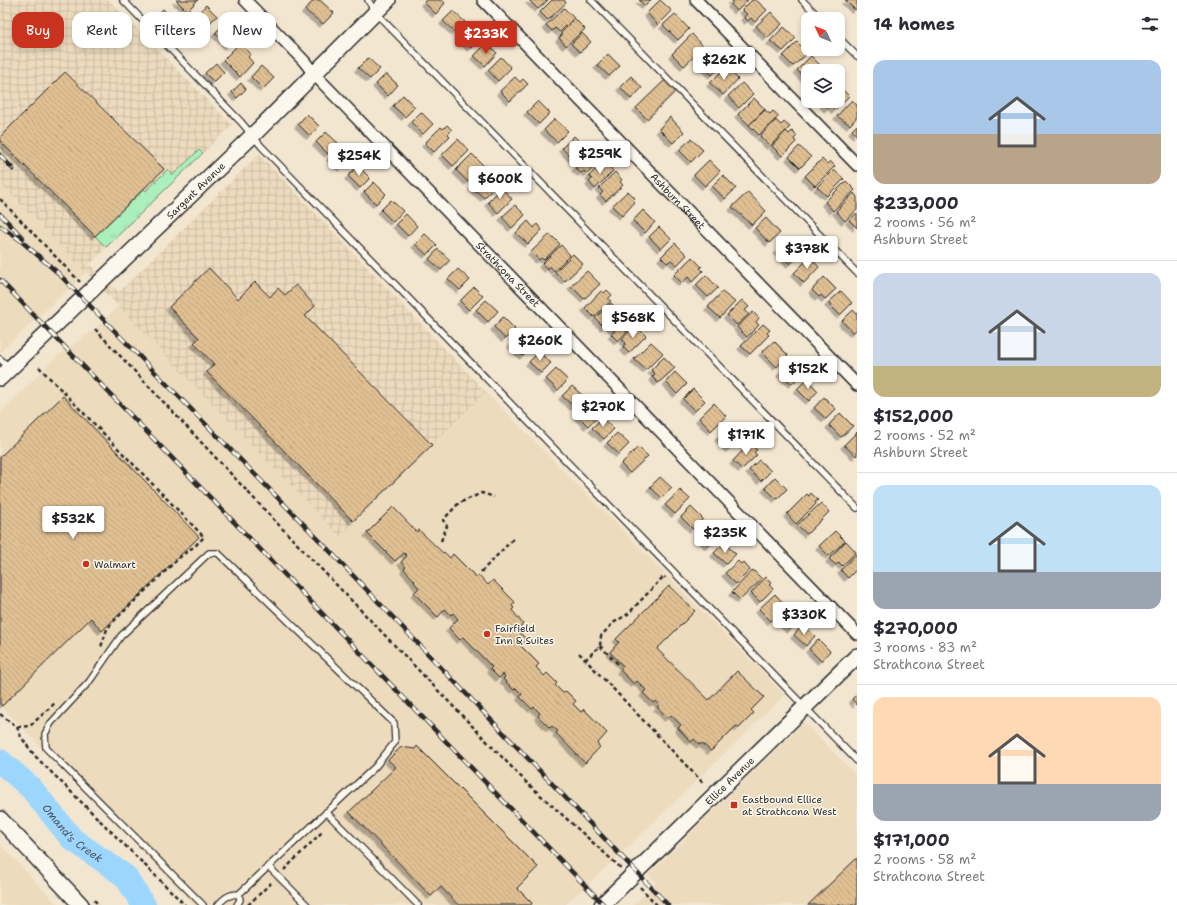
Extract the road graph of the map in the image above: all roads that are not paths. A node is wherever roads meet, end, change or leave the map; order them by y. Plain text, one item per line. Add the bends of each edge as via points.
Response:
1 (123, 0) edge
2 (245, 0) edge
3 (388, 0) edge
4 (483, 0) edge
5 (591, 0) edge
6 (696, 0) edge
7 (802, 0) edge
8 (372, 6) edge
9 (814, 12) edge
10 (845, 44) edge
11 (857, 56) edge
12 (314, 74) junction
13 (252, 136) junction
14 (857, 165) edge
15 (857, 273) edge
16 (3, 368) edge
17 (857, 385) edge
18 (857, 508) edge
19 (857, 634) edge
20 (857, 656) edge
21 (804, 707) junction
22 (857, 761) edge
23 (326, 812) junction
24 (0, 819) edge
25 (268, 866) junction
26 (239, 894) junction
27 (81, 905) edge
28 (203, 905) edge
29 (218, 905) edge
30 (236, 905) edge
31 (307, 905) edge
32 (418, 905) edge
33 (602, 905) edge

1 - 13 lane
2 - 12 street, Strathcona Street
3 - 8 main road, Sargent Avenue
4 - 17 street, Ashburn Street
5 - 15 lane
6 - 14 street
7 - 9 lane
8 - 12 main road, Sargent Avenue
8 - 18 lane
10 - 11 lane
12 - 13 main road, Sargent Avenue
12 - 19 street, Strathcona Street
13 - 16 main road, Sargent Avenue via 90,292
13 - 21 lane
20 - 21 main road, Ellice Avenue
21 - 22 lane
21 - 33 main road, Ellice Avenue
23 - 25 lane
23 - 28 lane via 375,767 395,742 394,723 218,553 209,553 121,636 89,682 63,708 45,734 46,748
23 - 32 lane
24 - 27 main road
25 - 26 lane
25 - 31 lane
26 - 29 lane via 226,897
26 - 30 lane via 240,900

